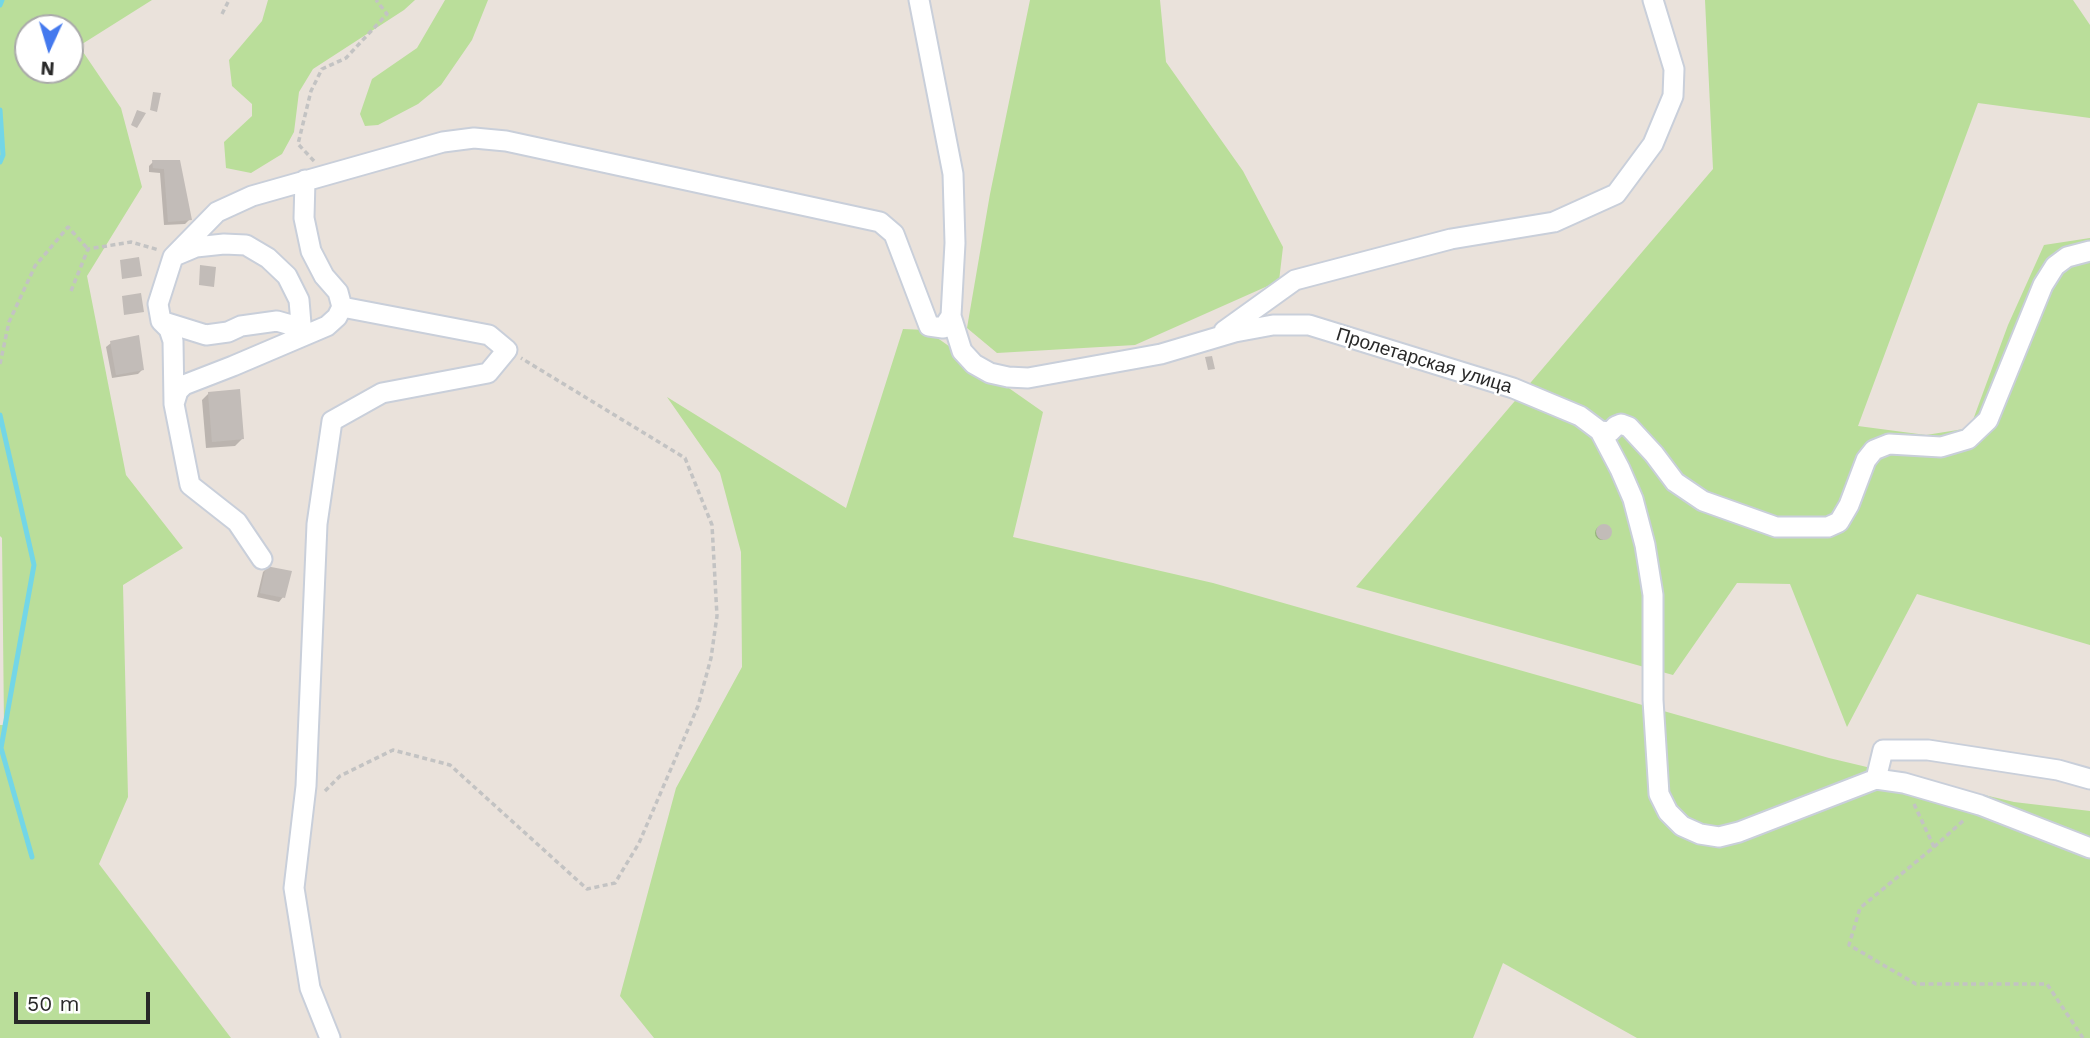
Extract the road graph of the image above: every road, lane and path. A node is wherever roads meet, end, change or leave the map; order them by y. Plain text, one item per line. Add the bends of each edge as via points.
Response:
1 (229, 0) edge
2 (376, 0) edge
3 (919, 0) edge
4 (1653, 0) edge
5 (222, 15) dead end
6 (326, 173) junction
7 (305, 180) junction
8 (88, 249) junction
9 (2090, 251) edge
10 (173, 257) junction
11 (71, 291) dead end
12 (342, 307) junction
13 (951, 316) junction
14 (161, 321) junction
15 (302, 336) junction
16 (1215, 338) junction
17 (508, 350) junction
18 (0, 364) edge
19 (174, 404) junction
20 (1600, 431) junction
21 (262, 559) dead end
22 (1876, 779) junction
23 (2090, 779) edge
24 (1904, 783) junction
25 (1980, 805) junction
26 (303, 811) junction
27 (1934, 847) junction
28 (2090, 848) edge
29 (330, 1038) edge
30 (2083, 1038) edge

1 - 5 path
2 - 6 path via 387,15 346,58 322,69 311,91 298,144
3 - 13 street, Пролетарская улица via 953,174
4 - 16 street via 1674,69 1673,96 1653,145 1616,194 1554,222 1451,239 1295,280
6 - 7 street
6 - 13 street via 474,138 506,141 880,222 894,234 929,326 943,328
7 - 10 street via 217,212
7 - 12 street via 304,218 311,251 338,292
8 - 10 path via 131,242
8 - 11 path
8 - 18 path via 68,228 35,266 9,322
9 - 20 street via 2067,257 2043,285 1988,420 1968,439 1941,447 1889,444 1874,450 1839,522 1828,527 1776,527 1703,501 1675,482 1629,427 1621,424 1610,432
10 - 14 street via 158,304
10 - 15 street via 196,247 224,244 246,245 268,258 287,276 299,300
12 - 15 street via 327,326
12 - 17 street via 489,335
13 - 16 street, Пролетарская улица via 961,351 990,373 1008,377 1101,366
14 - 15 street via 206,335 277,321 291,325
14 - 19 street via 173,341
15 - 19 street via 184,385
16 - 20 street, Пролетарская улица via 1273,325 1308,325 1513,388 1580,416
17 - 26 street via 488,373 382,393 332,421 317,524
17 - 26 path via 685,458 712,525 717,616 698,706 676,760 639,843 615,883 587,889 450,765 393,750 340,776
19 - 21 street via 190,485 237,522
20 - 22 street via 1633,499 1645,545 1653,595 1659,794 1668,812 1682,826 1719,836
22 - 23 street via 1883,750 1928,750
22 - 24 street
24 - 25 street
24 - 27 path
25 - 27 path
25 - 28 street
26 - 29 street via 294,888 310,988
27 - 30 path via 1860,908 1849,945 1916,984 2047,984

